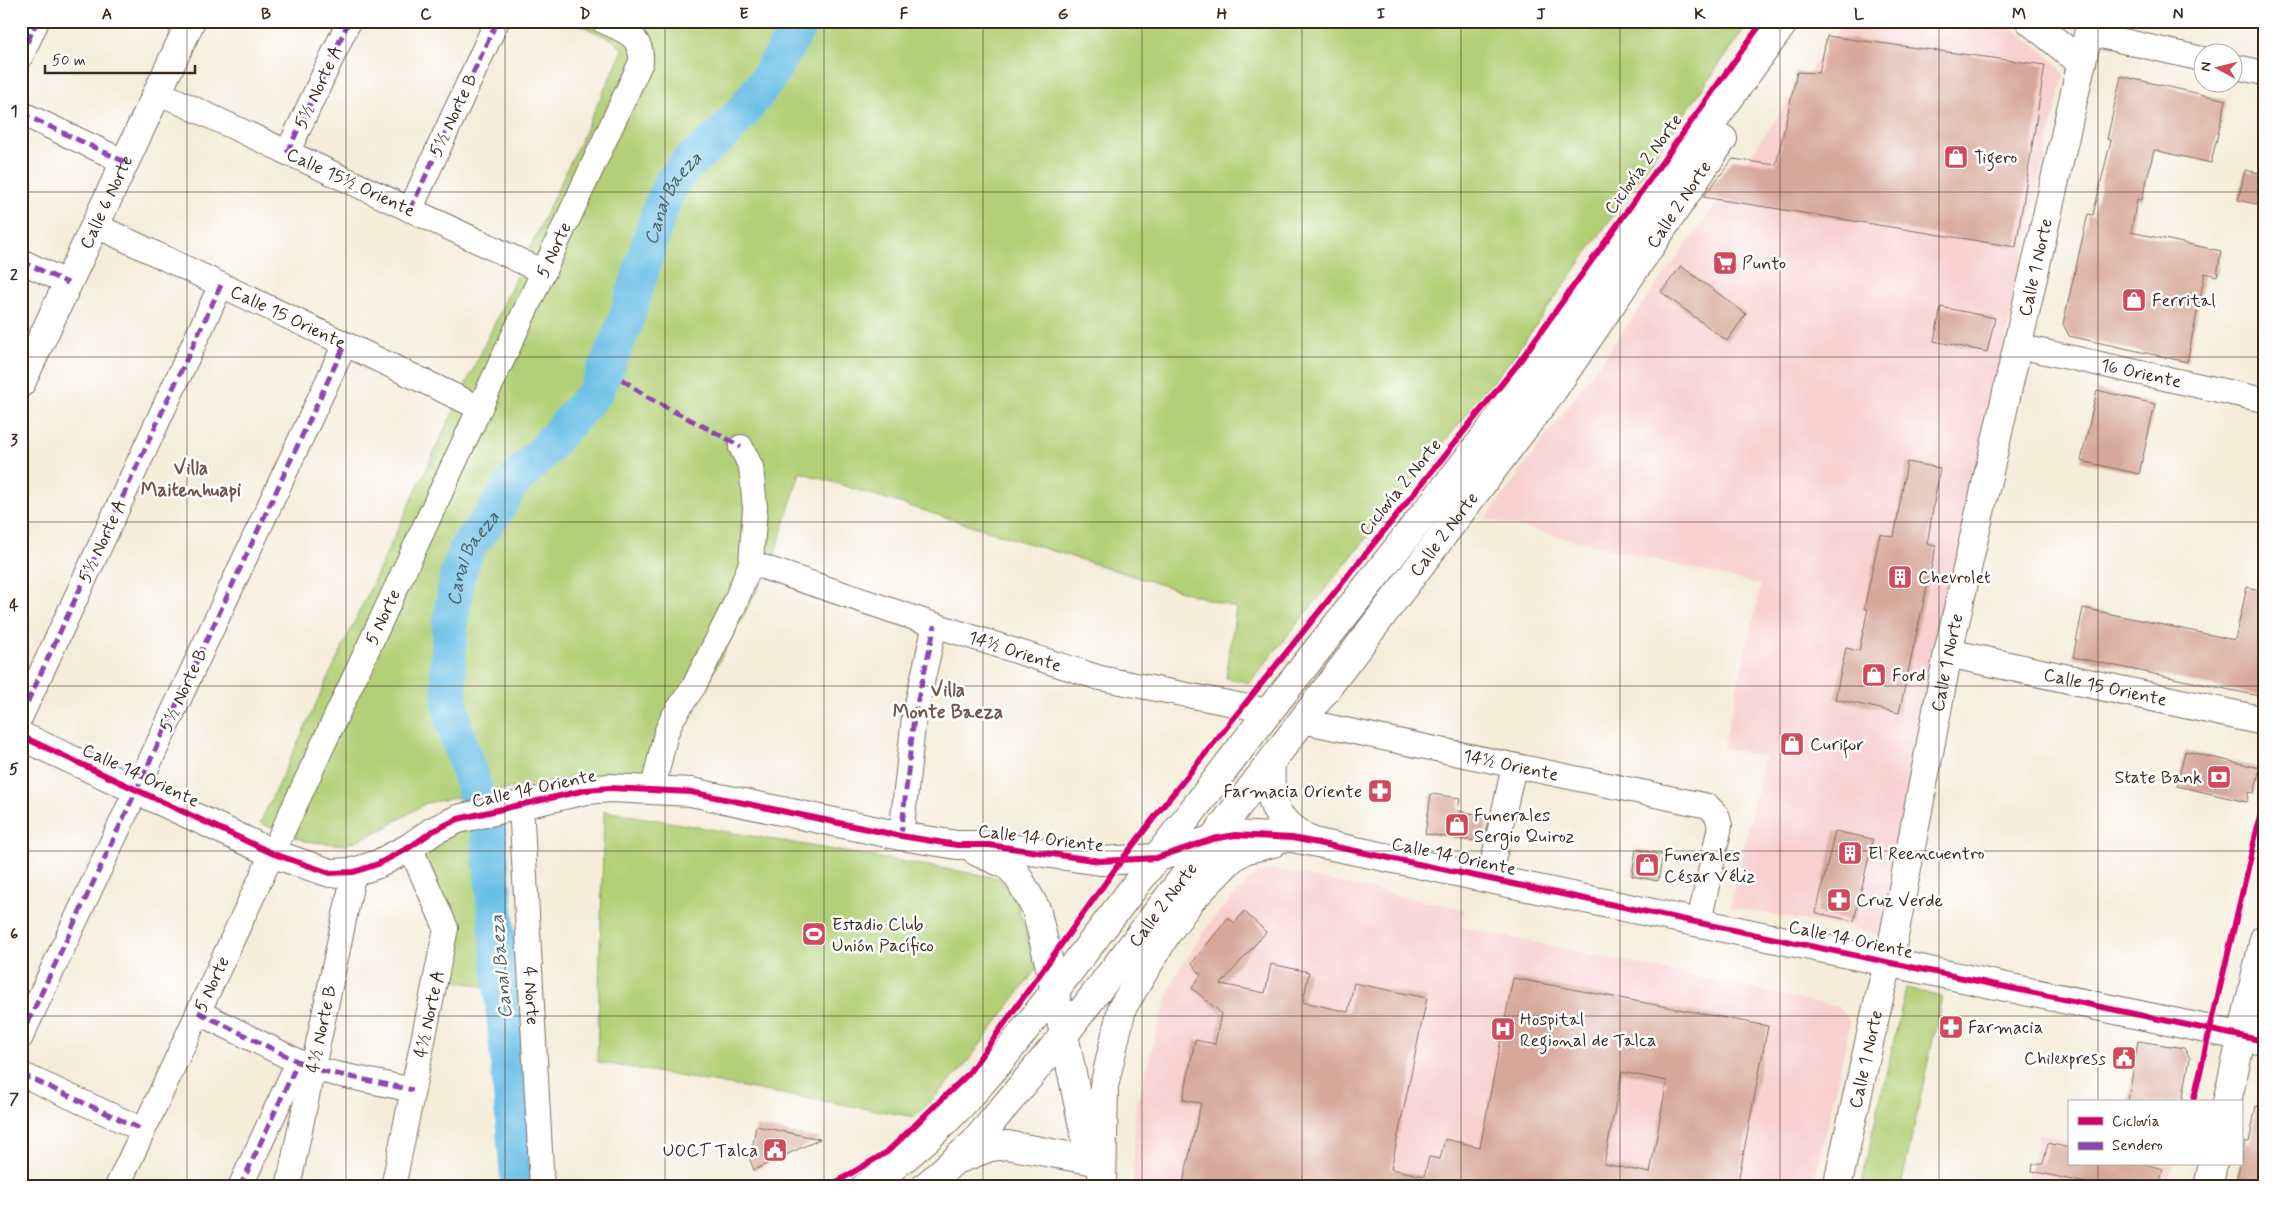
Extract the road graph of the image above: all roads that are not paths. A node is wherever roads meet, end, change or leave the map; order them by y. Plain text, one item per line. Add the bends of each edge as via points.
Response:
1 (37, 21) edge
2 (191, 21) edge
3 (349, 21) edge
4 (497, 21) edge
5 (603, 21) edge
6 (1785, 21) edge
7 (1806, 21) edge
8 (2030, 21) edge
9 (2089, 27) edge
10 (21, 56) edge
11 (2192, 56) edge
12 (2082, 63) junction
13 (2242, 68) edge
14 (2264, 73) edge
15 (158, 92) junction
16 (21, 113) edge
17 (287, 153) junction
18 (125, 162) junction
19 (410, 210) junction
20 (95, 225) junction
21 (21, 261) edge
22 (544, 272) junction
23 (68, 283) junction
24 (222, 285) junction
25 (345, 344) junction
26 (2018, 346) junction
27 (21, 383) edge
28 (2264, 400) edge
29 (480, 408) junction
30 (740, 447) dead end
31 (759, 565) junction
32 (934, 625) junction
33 (1948, 653) junction
34 (1269, 711) junction
35 (21, 716) edge
36 (1302, 721) junction
37 (2264, 721) edge
38 (21, 736) edge
39 (1271, 763) junction
40 (1514, 766) junction
41 (653, 788) junction
42 (137, 790) junction
43 (509, 808) junction
44 (901, 836) junction
45 (1213, 839) junction
46 (1302, 840) junction
47 (957, 845) junction
48 (410, 847) junction
49 (274, 854) junction
50 (1156, 858) junction
51 (354, 872) junction
52 (1489, 879) junction
53 (1699, 922) junction
54 (2264, 939) edge
55 (1889, 962) junction
56 (1054, 992) junction
57 (198, 1012) junction
58 (1064, 1035) junction
59 (21, 1036) edge
60 (2253, 1039) edge
61 (306, 1065) junction
62 (21, 1074) edge
63 (413, 1090) junction
64 (2228, 1100) edge
65 (143, 1130) junction
66 (1090, 1160) junction
67 (954, 1161) junction
68 (2213, 1166) edge
69 (117, 1187) edge
70 (240, 1187) edge
71 (288, 1187) edge
72 (393, 1187) edge
73 (542, 1187) edge
74 (865, 1187) edge
75 (925, 1187) edge
76 (1100, 1187) edge
77 (1838, 1187) edge
78 (2208, 1187) edge

1 - 10 street
2 - 15 main road, Calle 6 Norte
3 - 17 street, 5½ Norte A
4 - 19 street, 5½ Norte B
5 - 22 street, 5 Norte via 630,34 640,46 641,62
6 - 34 main road, Calle 2 Norte via 1488,433
7 - 36 main road, Calle 2 Norte via 1553,390
8 - 12 main road
9 - 11 street
9 - 12 main road, Calle 1 Norte
12 - 26 main road, Calle 1 Norte
13 - 14 street
15 - 17 street, Calle 15½ Oriente
15 - 18 main road, Calle 6 Norte
16 - 18 street
17 - 19 street, Calle 15½ Oriente
18 - 20 main road, Calle 6 Norte
19 - 22 street, Calle 15½ Oriente
20 - 23 main road, Calle 6 Norte
20 - 24 street, Calle 15 Oriente
21 - 23 street
22 - 29 street, 5 Norte
23 - 27 main road, Calle 6 Norte
24 - 25 street, Calle 15 Oriente
24 - 35 street, 5½ Norte A
25 - 29 street, Calle 15 Oriente
25 - 42 street, 5½ Norte B
26 - 28 street, 16 Oriente
26 - 33 main road, Calle 1 Norte
29 - 49 street, 5 Norte
30 - 31 street via 752,467
31 - 32 street, 14½ Oriente
31 - 41 street via 694,686 673,716
32 - 34 street, 14½ Oriente via 1126,685
32 - 44 street via 914,717
33 - 37 main road, Calle 15 Oriente
33 - 55 main road, Calle 1 Norte
34 - 50 main road, Calle 2 Norte
36 - 39 main road, Calle 2 Norte
36 - 40 street, 14½ Oriente
38 - 42 main road, Calle 14 Oriente
39 - 45 main road, Calle 2 Norte
39 - 46 main road via 1270,784 1278,815
40 - 52 street
40 - 53 street, 14½ Oriente via 1702,804 1713,810 1719,831
41 - 43 main road, Calle 14 Oriente via 586,790
41 - 44 main road, Calle 14 Oriente via 699,793
42 - 49 main road, Calle 14 Oriente
42 - 59 street, 5½ Norte B
43 - 48 main road, Calle 14 Oriente via 458,819
43 - 73 street, 4 Norte
44 - 47 main road, Calle 14 Oriente
45 - 46 main road, Calle 14 Oriente via 1245,834
45 - 50 main road, Calle 14 Oriente
45 - 58 main road, Calle 2 Norte
46 - 52 main road, Calle 14 Oriente
46 - 76 main road via 1244,850 1231,859 1186,906 1166,933 1122,1008 1104,1086
47 - 50 main road, Calle 14 Oriente via 989,845 1100,861
47 - 56 main road via 991,857 1017,875 1036,909
48 - 51 main road, Calle 14 Oriente
48 - 63 street, 4½ Norte A via 446,928
49 - 51 main road, Calle 14 Oriente via 317,870
49 - 57 street, 5 Norte
50 - 56 main road, Calle 2 Norte
51 - 61 street, 4½ Norte B
52 - 53 main road, Calle 14 Oriente
53 - 55 main road, Calle 14 Oriente
54 - 60 main road
55 - 60 main road, Calle 14 Oriente
55 - 77 main road, Calle 1 Norte
56 - 58 main road
56 - 74 main road, Calle 2 Norte via 971,1096 922,1144
57 - 61 street
57 - 65 street, 5 Norte
58 - 66 main road
58 - 67 main road, Calle 2 Norte via 995,1120
60 - 64 main road
61 - 63 street
61 - 70 street
61 - 71 street, 4½ Norte B
62 - 65 street
63 - 72 street, 4½ Norte A
65 - 69 street, 5 Norte
66 - 67 main road via 1007,1145 990,1146
66 - 76 main road
67 - 75 main road, Calle 2 Norte
68 - 78 main road

